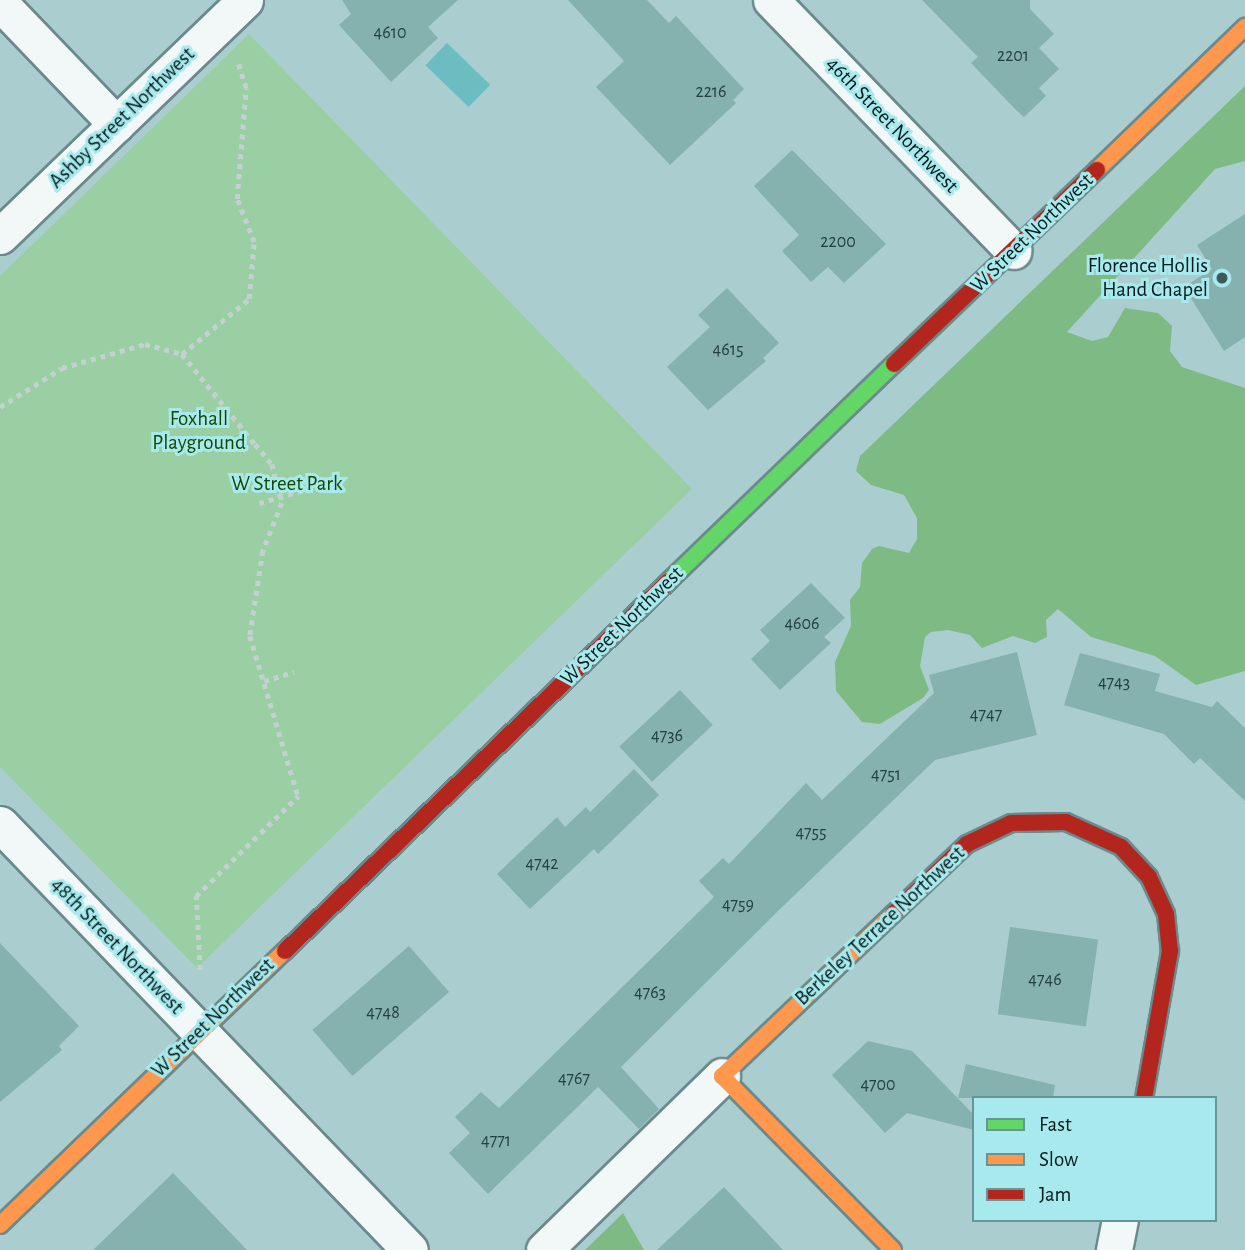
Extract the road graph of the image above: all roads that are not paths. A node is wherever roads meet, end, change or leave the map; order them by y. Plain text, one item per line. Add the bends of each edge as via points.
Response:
1 (771, 0) edge
2 (0, 4) edge
3 (234, 10) edge
4 (1245, 27) edge
5 (116, 124) junction
6 (0, 236) edge
7 (1013, 251) junction
8 (0, 824) edge
9 (199, 1031) junction
10 (722, 1076) junction
11 (1144, 1096) edge
12 (1120, 1222) edge
13 (0, 1224) edge
14 (410, 1250) edge
15 (544, 1250) edge
16 (893, 1250) edge
17 (1114, 1250) edge

1 - 7 street, 46th Street Northwest
2 - 5 street
3 - 5 street, Ashby Street Northwest
4 - 7 street, W Street Northwest
5 - 6 street, Ashby Street Northwest
7 - 9 street, W Street Northwest
8 - 9 street, 48th Street Northwest
9 - 13 street, W Street Northwest
9 - 14 street, 48th Street Northwest
10 - 11 street, Berkeley Terrace Northwest via 943,862 993,830 1048,819 1084,827 1121,846 1149,877 1166,914 1169,970
10 - 15 street, Berkeley Terrace Northwest
10 - 16 street
12 - 17 street

